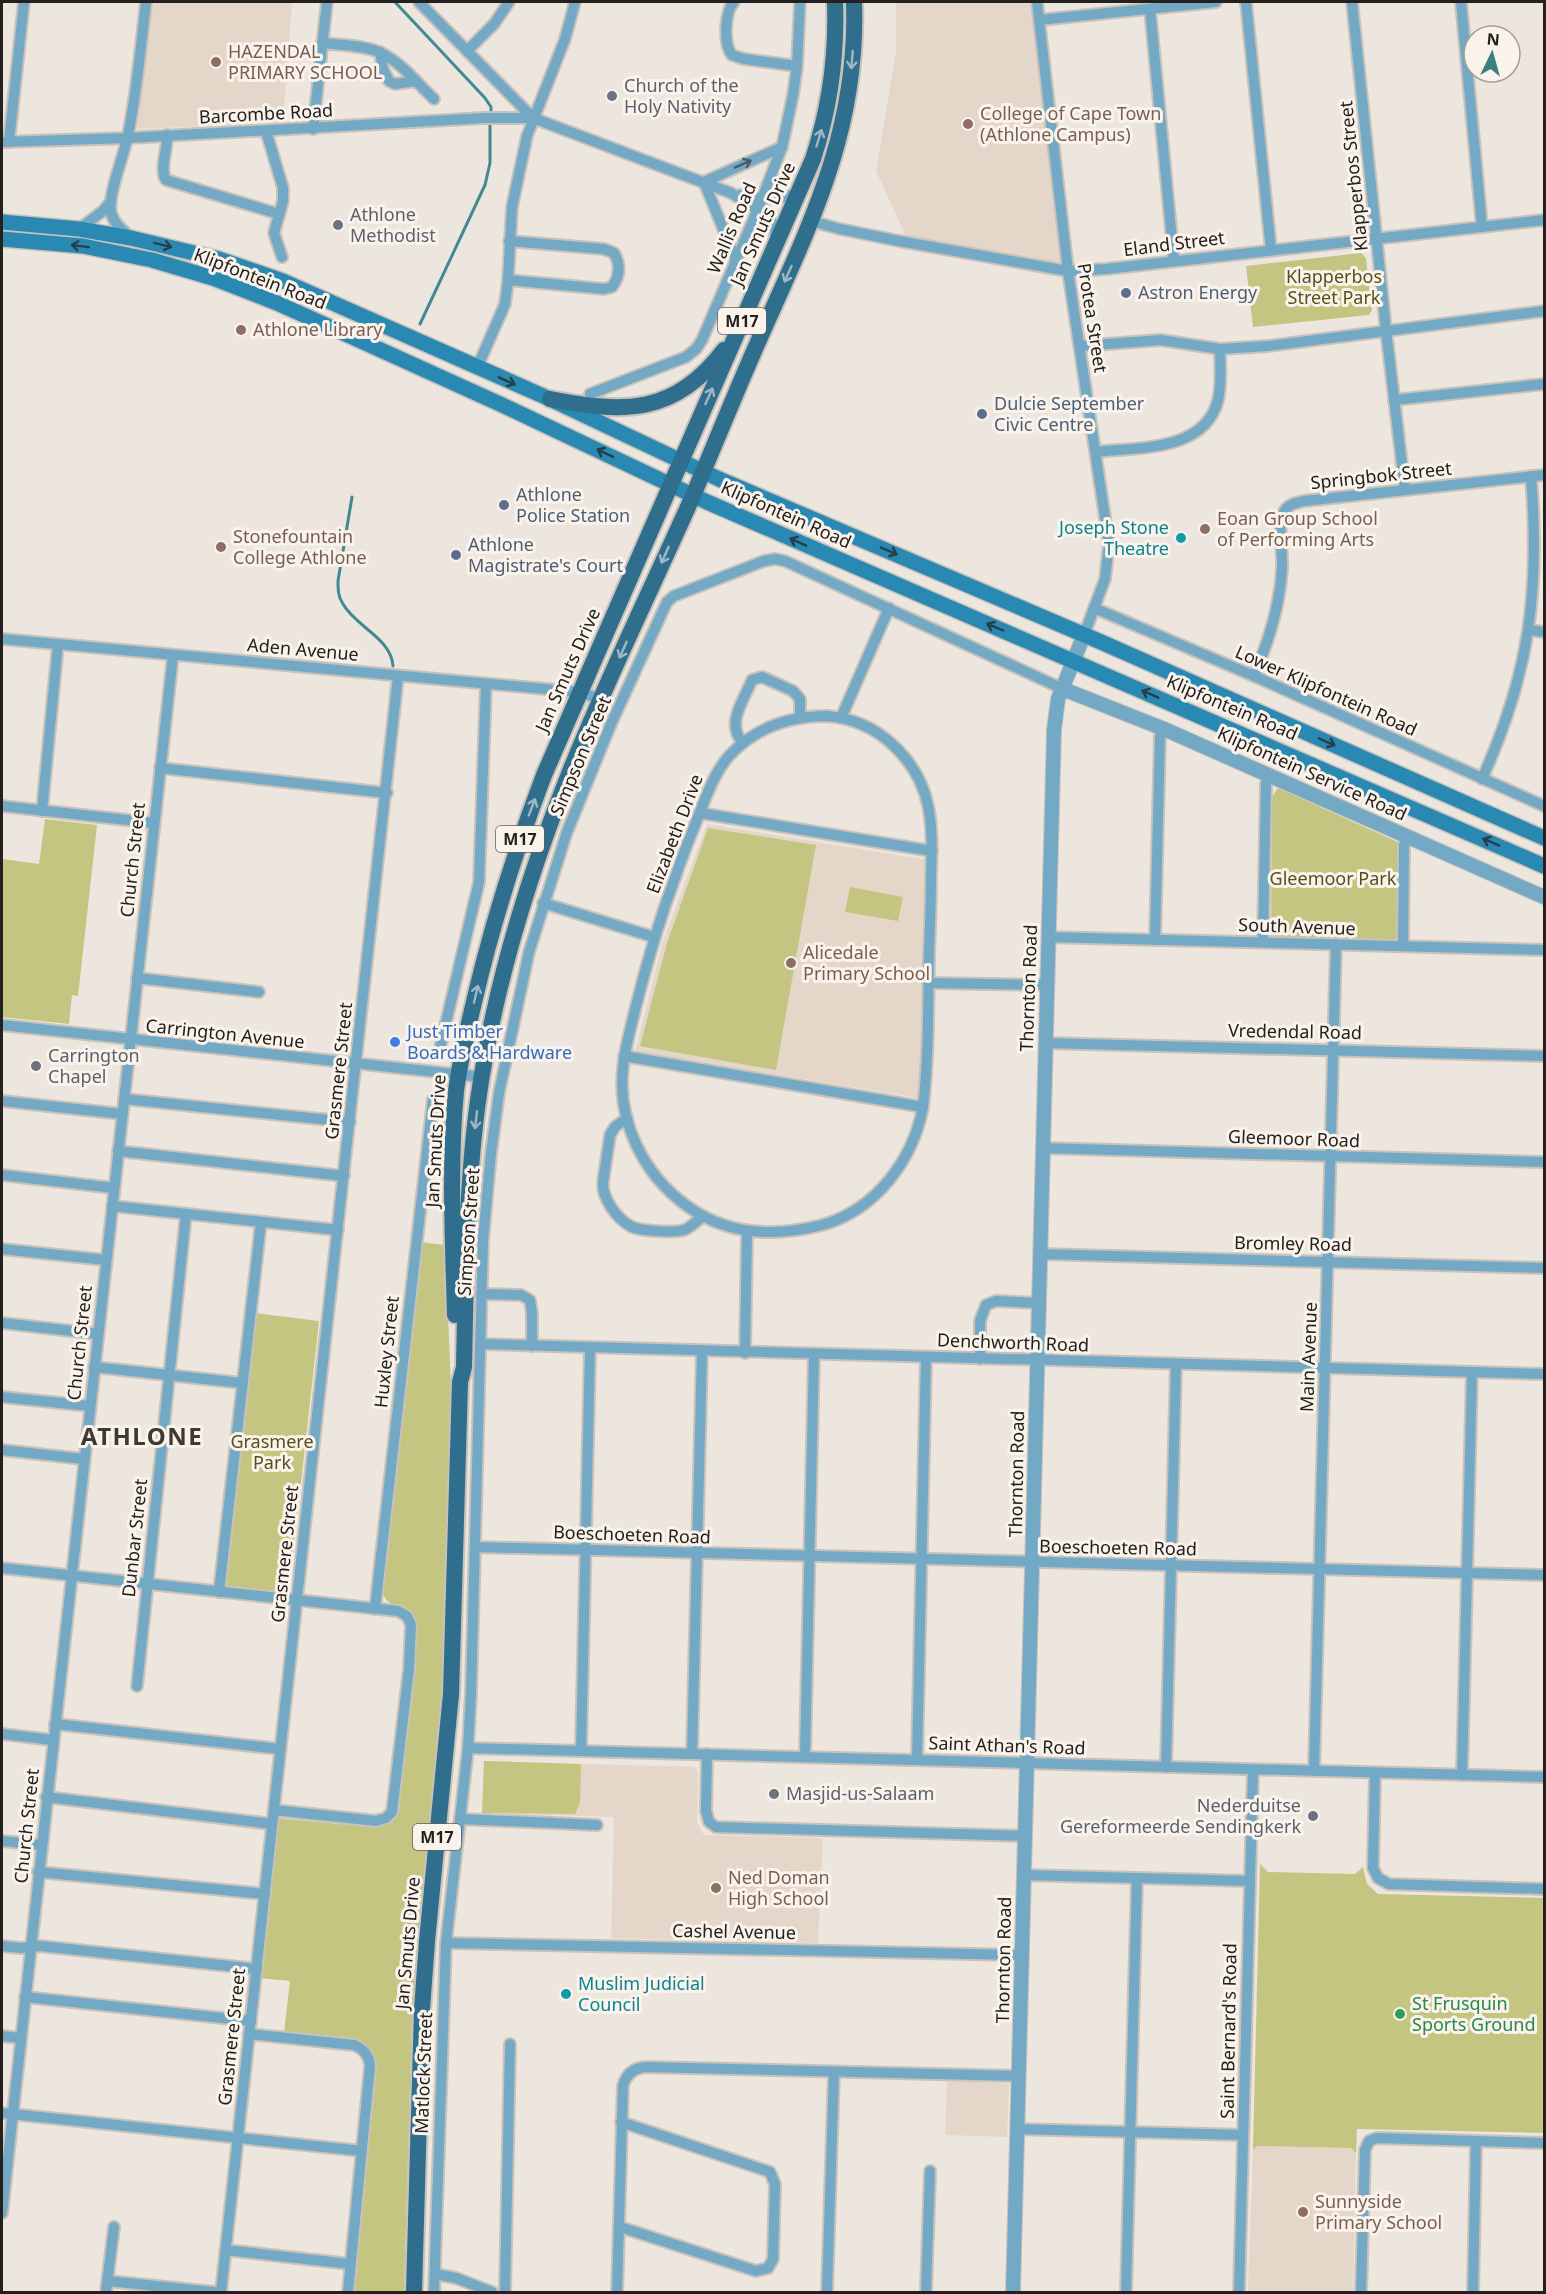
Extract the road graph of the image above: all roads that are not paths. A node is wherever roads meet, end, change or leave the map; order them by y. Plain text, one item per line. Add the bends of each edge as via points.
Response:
1 (24, 2) edge
2 (146, 2) edge
3 (327, 2) edge
4 (418, 2) edge
5 (509, 2) edge
6 (575, 2) edge
7 (734, 2) edge
8 (800, 2) edge
9 (835, 2) edge
10 (854, 2) edge
11 (1037, 2) edge
12 (1216, 2) edge
13 (1246, 2) edge
14 (1352, 2) edge
15 (1461, 2) edge
16 (1150, 9) junction
17 (1039, 21) junction
18 (322, 43) junction
19 (467, 51) junction
20 (381, 52) junction
21 (797, 66) junction
22 (415, 81) junction
23 (434, 99) dead end
24 (533, 118) junction
25 (313, 129) junction
26 (266, 131) junction
27 (167, 135) junction
28 (128, 138) junction
29 (5, 142) edge
30 (782, 147) junction
31 (704, 182) junction
32 (799, 192) junction
33 (730, 193) junction
34 (763, 198) junction
35 (111, 201) junction
36 (759, 209) junction
37 (279, 214) junction
38 (811, 220) junction
39 (1545, 220) edge
40 (2, 222) edge
41 (1482, 227) junction
42 (79, 229) junction
43 (131, 238) junction
44 (1377, 238) junction
45 (2, 239) edge
46 (777, 240) junction
47 (509, 241) junction
48 (1271, 250) junction
49 (282, 257) dead end
50 (736, 260) junction
51 (1174, 261) junction
52 (1068, 271) junction
53 (508, 280) junction
54 (1545, 311) edge
55 (1386, 330) junction
56 (736, 335) junction
57 (1080, 346) junction
58 (1220, 349) junction
59 (477, 368) junction
60 (1545, 384) edge
61 (590, 394) dead end
62 (550, 399) junction
63 (1395, 400) junction
64 (1096, 452) junction
65 (680, 461) junction
66 (703, 471) junction
67 (1545, 475) edge
68 (1531, 476) junction
69 (671, 484) junction
70 (1405, 490) junction
71 (693, 495) junction
72 (889, 608) junction
73 (1094, 608) junction
74 (1529, 630) junction
75 (1545, 632) edge
76 (1084, 635) junction
77 (2, 639) edge
78 (58, 644) junction
79 (173, 655) junction
80 (1074, 660) junction
81 (398, 676) junction
82 (1254, 676) junction
83 (486, 684) junction
84 (1063, 689) junction
85 (579, 692) junction
86 (601, 699) junction
87 (800, 717) junction
88 (842, 718) junction
89 (1164, 729) junction
90 (742, 743) junction
91 (160, 768) junction
92 (1270, 775) junction
93 (1482, 779) junction
94 (387, 794) junction
95 (2, 806) edge
96 (1545, 806) edge
97 (42, 811) junction
98 (700, 813) junction
99 (154, 823) junction
100 (1408, 836) junction
101 (1545, 838) edge
102 (932, 851) junction
103 (1545, 866) edge
104 (1545, 897) edge
105 (543, 903) junction
106 (1048, 936) junction
107 (654, 937) junction
108 (1155, 940) junction
109 (1263, 942) junction
110 (1336, 944) junction
111 (1403, 946) junction
112 (1545, 950) edge
113 (137, 978) junction
114 (928, 984) junction
115 (1047, 985) junction
116 (259, 992) dead end
117 (2, 1025) edge
118 (130, 1040) junction
119 (1046, 1043) junction
120 (440, 1048) dead end
121 (1333, 1050) junction
122 (624, 1056) junction
123 (1545, 1056) edge
124 (357, 1065) junction
125 (459, 1074) junction
126 (482, 1077) junction
127 (433, 1098) dead end
128 (124, 1099) junction
129 (2, 1101) edge
130 (923, 1107) junction
131 (122, 1114) junction
132 (627, 1118) junction
133 (350, 1122) junction
134 (1042, 1148) junction
135 (118, 1151) junction
136 (1330, 1156) junction
137 (1545, 1162) edge
138 (2, 1176) edge
139 (344, 1176) junction
140 (114, 1188) junction
141 (112, 1206) junction
142 (186, 1214) junction
143 (703, 1216) junction
144 (261, 1222) junction
145 (338, 1230) junction
146 (747, 1232) junction
147 (2, 1249) edge
148 (1040, 1254) junction
149 (106, 1260) junction
150 (1328, 1261) junction
151 (1545, 1268) edge
152 (481, 1294) junction
153 (1039, 1303) junction
154 (2, 1323) edge
155 (98, 1334) junction
156 (480, 1344) junction
157 (532, 1346) junction
158 (590, 1348) junction
159 (702, 1352) junction
160 (745, 1353) junction
161 (814, 1354) junction
162 (926, 1357) junction
163 (980, 1359) junction
164 (1038, 1361) junction
165 (1176, 1364) junction
166 (94, 1367) junction
167 (1325, 1369) junction
168 (1472, 1372) junction
169 (1545, 1374) edge
170 (169, 1375) junction
171 (460, 1382) junction
172 (242, 1383) junction
173 (2, 1397) edge
174 (90, 1406) junction
175 (2, 1450) edge
176 (84, 1459) junction
177 (475, 1548) junction
178 (586, 1550) junction
179 (698, 1554) junction
180 (809, 1556) junction
181 (922, 1558) junction
182 (1032, 1563) junction
183 (1171, 1565) junction
184 (2, 1568) edge
185 (1319, 1569) junction
186 (1467, 1573) junction
187 (1545, 1575) edge
188 (71, 1576) junction
189 (147, 1584) junction
190 (219, 1592) junction
191 (297, 1601) junction
192 (375, 1609) junction
193 (137, 1686) dead end
194 (55, 1724) junction
195 (2, 1734) edge
196 (53, 1740) junction
197 (468, 1748) junction
198 (280, 1749) junction
199 (581, 1751) junction
200 (692, 1754) junction
201 (707, 1754) junction
202 (805, 1756) junction
203 (917, 1759) junction
204 (1026, 1763) junction
205 (1166, 1767) junction
206 (1253, 1770) junction
207 (1314, 1771) junction
208 (1375, 1773) junction
209 (1462, 1775) junction
210 (1545, 1777) edge
211 (46, 1797) junction
212 (274, 1810) junction
213 (460, 1819) junction
214 (272, 1824) junction
215 (597, 1825) dead end
216 (1025, 1836) junction
217 (2, 1840) edge
218 (41, 1845) junction
219 (38, 1872) junction
220 (1024, 1875) junction
221 (1137, 1878) junction
222 (1249, 1881) junction
223 (1545, 1889) edge
224 (265, 1894) junction
225 (446, 1943) junction
226 (2, 1946) edge
227 (30, 1947) junction
228 (1022, 1955) junction
229 (256, 1969) junction
230 (25, 1997) junction
231 (251, 2021) junction
232 (249, 2034) junction
233 (2, 2036) edge
234 (20, 2038) junction
235 (510, 2044) dead end
236 (834, 2072) junction
237 (1019, 2076) junction
238 (7, 2113) edge
239 (621, 2122) junction
240 (1017, 2129) junction
241 (1130, 2132) junction
242 (1243, 2135) junction
243 (238, 2138) junction
244 (1476, 2141) junction
245 (1545, 2143) edge
246 (362, 2151) junction
247 (930, 2171) dead end
248 (2, 2214) edge
249 (620, 2227) junction
250 (114, 2228) dead end
251 (226, 2250) junction
252 (350, 2264) junction
253 (435, 2274) junction
254 (107, 2287) edge
255 (214, 2292) edge
256 (221, 2292) edge
257 (348, 2292) edge
258 (414, 2292) edge
259 (434, 2292) edge
260 (492, 2292) edge
261 (505, 2292) edge
262 (617, 2292) edge
263 (827, 2292) edge
264 (926, 2292) edge
265 (1013, 2292) edge
266 (1126, 2292) edge
267 (1239, 2292) edge
268 (1361, 2292) edge
269 (1473, 2292) edge

1 - 29 street
2 - 28 street
3 - 18 street
4 - 19 street
5 - 19 street
6 - 24 street via 565,39
7 - 21 street via 729,9 727,29 727,46 732,55
8 - 21 street, Wallis Road
32 -> 9 main road, Jan Smuts Drive / M17 via 822,132 829,98
10 -> 38 main road, Jan Smuts Drive / M17 via 848,99 832,166
11 - 17 street, Protea Street
12 - 16 street
13 - 48 street
14 - 44 street, Klapperbos Street
15 - 41 street
16 - 17 street
16 - 51 street
17 - 52 street, Protea Street
18 - 20 street
18 - 25 street
19 - 24 street
20 - 22 street
20 - 22 street via 389,81
21 - 30 street, Wallis Road
22 - 23 street
24 - 25 street, Barcombe Road
24 - 31 street
24 - 47 street via 516,181
25 - 26 street, Barcombe Road
26 - 27 street, Barcombe Road
26 - 37 street via 283,188
27 - 28 street, Barcombe Road
27 - 37 street via 162,173 166,180
28 - 29 street, Barcombe Road
28 - 35 street
31 -> 30 street
30 - 34 street, Wallis Road
31 - 33 street
31 - 50 street
32 - 34 street via 785,198
32 - 46 main road, Jan Smuts Drive / M17
33 - 34 street
33 - 36 street
34 - 36 street, Wallis Road
35 - 42 street
35 - 43 street via 114,222
36 - 46 street via 773,223
36 - 50 street, Wallis Road
37 - 49 street via 274,237
38 - 52 street, Eland Street via 899,241
38 -> 66 main road, Jan Smuts Drive / M17
39 - 41 street, Eland Street
40 - 42 main road, Klipfontein Road
41 - 44 street, Eland Street
42 - 43 main road, Klipfontein Road
43 -> 59 main road, Klipfontein Road via 219,259 283,281
44 - 48 street, Eland Street
44 - 55 street, Klapperbos Street
69 -> 45 main road, Klipfontein Road via 277,303 203,275 83,246
46 - 56 main road, Jan Smuts Drive / M17
47 - 53 street
47 - 53 street via 604,249 615,253 619,262 618,280 604,289
48 - 51 street, Eland Street
50 - 61 street, Wallis Road via 696,349 686,357
51 - 52 street, Eland Street
52 - 57 street, Protea Street
53 - 59 street via 505,304
54 - 55 street
55 - 58 street
55 - 63 street, Klapperbos Street
56 - 62 main road via 689,385 661,400 610,409
65 -> 56 main road, Jan Smuts Drive / M17
57 - 58 street via 1161,340
57 - 64 street, Protea Street
58 - 64 street via 1219,398 1214,412 1196,433 1181,441
59 -> 62 main road, Klipfontein Road
60 - 63 street
62 - 65 main road, Klipfontein Road
63 - 70 street, Klapperbos Street
64 - 73 street, Protea Street via 1109,558
65 - 66 main road, Klipfontein Road
65 - 69 main road, Jan Smuts Drive / M17
66 - 71 main road, Jan Smuts Drive / M17
66 -> 76 main road, Klipfontein Road
67 - 68 street, Springbok Street
68 - 70 street, Springbok Street
68 - 74 street via 1535,568
69 - 71 main road, Klipfontein Road
69 - 85 main road, Jan Smuts Drive / M17
70 - 82 street, Springbok Street via 1304,501 1286,509 1282,520 1280,592
80 -> 71 main road, Klipfontein Road
71 -> 86 main road, Jan Smuts Drive / M17
72 - 84 street, Simpson Street
72 - 88 street
72 - 105 street, Simpson Street via 775,559 669,599 611,724
73 - 76 street, Protea Street
73 - 82 street, Lower Klipfontein Road
74 - 75 street
74 - 93 street via 1510,711
76 - 80 street, Thornton Road
76 -> 101 main road, Klipfontein Road
77 - 78 street, Aden Avenue
78 - 79 street, Aden Avenue
78 - 97 street
79 - 81 street, Aden Avenue
79 - 91 street, Church Street
80 - 84 street, Thornton Road
103 -> 80 main road, Klipfontein Road
81 - 83 street, Aden Avenue
81 - 94 street, Grasmere Street
82 - 93 street, Lower Klipfontein Road
83 - 85 street, Aden Avenue
83 - 120 street via 479,882
84 - 89 street, Klipfontein Service Road
84 - 106 street, Thornton Road via 1054,717
85 - 86 street, Aden Avenue
125 -> 85 main road, Jan Smuts Drive / M17 via 508,875
86 - 126 main road, Jan Smuts Drive / M17 via 569,772 529,885 500,988
87 - 88 street, Elizabeth Drive
87 - 90 street, Elizabeth Drive via 775,724
87 - 90 street via 800,699 793,691 762,677 752,680 735,718 737,737
88 - 102 street, Elizabeth Drive via 887,739 906,757 929,806
89 - 92 street, Klipfontein Service Road
89 - 108 street via 1160,736
90 - 98 street, Elizabeth Drive via 719,769
91 - 94 street
91 - 99 street, Church Street
92 - 100 street, Klipfontein Service Road
92 - 109 street via 1266,783
93 - 96 street, Lower Klipfontein Road
94 - 124 street, Grasmere Street
95 - 97 street
97 - 99 street
98 - 102 street
98 - 107 street, Elizabeth Drive
99 - 113 street, Church Street
100 - 104 street, Klipfontein Service Road
100 - 111 street via 1404,845
102 - 114 street, Elizabeth Drive
105 - 107 street
105 - 152 street, Simpson Street via 520,987 499,1093 487,1190
106 - 108 street, South Avenue
106 - 115 street, Thornton Road
107 - 122 street, Elizabeth Drive
108 - 109 street, South Avenue
109 - 110 street, South Avenue
110 - 111 street, South Avenue
110 - 121 street, Main Avenue
111 - 112 street, South Avenue
113 - 116 street
113 - 118 street, Church Street
114 - 115 street
114 - 130 street, Elizabeth Drive
115 - 119 street, Thornton Road
117 - 118 street, Carrington Avenue
118 - 124 street, Carrington Avenue
118 - 128 street, Church Street
119 - 121 street, Vredendal Road
119 - 134 street, Thornton Road
121 - 123 street, Vredendal Road
121 - 136 street, Main Avenue
122 - 130 street
122 - 132 street, Elizabeth Drive via 622,1095
124 - 125 street, Carrington Avenue
124 - 133 street, Grasmere Street
125 - 126 street, Carrington Avenue
125 - 171 main road, Jan Smuts Drive / M17 via 451,1198 456,1366
126 -> 171 main road, Jan Smuts Drive / M17 via 469,1198 464,1367
127 - 192 street, Huxley Street
128 - 131 street, Church Street
128 - 133 street
129 - 131 street
130 - 146 street, Elizabeth Drive via 902,1165 863,1204 826,1224 800,1231
131 - 135 street, Church Street
132 - 143 street, Elizabeth Drive via 636,1146 654,1174 669,1191
132 - 143 street via 610,1135 603,1182 607,1200 627,1223 640,1229 679,1231
133 - 139 street, Grasmere Street
134 - 136 street, Gleemoor Road
134 - 148 street, Thornton Road
135 - 139 street
135 - 140 street, Church Street
136 - 137 street, Gleemoor Road
136 - 150 street, Main Avenue
138 - 140 street
139 - 145 street, Grasmere Street
140 - 141 street, Church Street
141 - 142 street
141 - 149 street, Church Street
142 - 144 street
142 - 170 street, Dunbar Street
143 - 146 street, Elizabeth Drive
144 - 145 street
144 - 172 street
145 - 191 street, Grasmere Street
146 - 160 street
147 - 149 street
148 - 150 street, Bromley Road
148 - 153 street, Thornton Road
149 - 155 street, Church Street
150 - 151 street, Bromley Road
150 - 167 street, Main Avenue
152 - 156 street, Simpson Street
152 - 157 street via 521,1295 530,1300
153 - 163 street via 996,1301 986,1305 981,1321
153 - 164 street, Thornton Road
154 - 155 street
155 - 166 street, Church Street
156 - 157 street, Denchworth Road
156 - 177 street, Simpson Street
157 - 158 street, Denchworth Road
158 - 159 street, Denchworth Road
158 - 178 street
159 - 160 street, Denchworth Road
159 - 179 street
160 - 161 street, Denchworth Road
161 - 162 street, Denchworth Road
161 - 180 street
162 - 163 street, Denchworth Road
162 - 181 street
163 - 164 street, Denchworth Road
164 - 165 street, Denchworth Road
164 - 182 street, Thornton Road
165 - 167 street, Denchworth Road
165 - 183 street
166 - 170 street
166 - 174 street, Church Street
167 - 168 street, Denchworth Road
167 - 185 street, Main Avenue
168 - 169 street, Denchworth Road
168 - 186 street
170 - 172 street
170 - 189 street, Dunbar Street
171 - 258 main road, Jan Smuts Drive / M17 via 451,1694 422,2009
172 - 190 street
173 - 174 street
174 - 176 street, Church Street
175 - 176 street
176 - 188 street, Church Street
177 - 178 street, Boeschoeten Road
177 - 197 street, Matlock Street
178 - 179 street, Boeschoeten Road
178 - 199 street
179 - 180 street, Boeschoeten Road
179 - 200 street
180 - 181 street, Boeschoeten Road
180 - 202 street
181 - 182 street, Boeschoeten Road
181 - 203 street
182 - 183 street, Boeschoeten Road
182 - 204 street, Thornton Road
183 - 185 street, Boeschoeten Road
183 - 205 street
184 - 188 street
185 - 186 street, Boeschoeten Road
185 - 207 street, Main Avenue
186 - 187 street, Boeschoeten Road
186 - 209 street
188 - 189 street
188 - 194 street, Church Street
189 - 190 street
189 - 193 street, Dunbar Street
190 - 191 street
191 - 192 street
191 - 198 street, Grasmere Street
192 - 212 street via 402,1612 411,1624 392,1812 376,1821
194 - 196 street, Church Street
194 - 198 street
195 - 196 street
196 - 211 street, Church Street
197 - 199 street, Saint Athan's Road
197 - 213 street, Matlock Street
198 - 212 street, Grasmere Street
199 - 200 street, Saint Athan's Road
200 - 201 street, Saint Athan's Road
201 - 202 street, Saint Athan's Road
201 - 216 street via 706,1811 709,1822 717,1827
202 - 203 street, Saint Athan's Road
203 - 204 street, Saint Athan's Road
204 - 205 street, Saint Athan's Road
204 - 216 street, Thornton Road
205 - 206 street, Saint Athan's Road
206 - 207 street, Saint Athan's Road
206 - 222 street, Saint Bernard's Road
207 - 208 street, Saint Athan's Road
208 - 209 street, Saint Athan's Road
208 - 223 street via 1373,1868 1378,1878 1399,1886
209 - 210 street, Saint Athan's Road
211 - 214 street
211 - 218 street, Church Street
212 - 214 street, Grasmere Street
213 - 215 street
213 - 225 street, Matlock Street
214 - 224 street, Grasmere Street
216 - 220 street, Thornton Road
217 - 218 street
218 - 219 street, Church Street
219 - 224 street
219 - 227 street, Church Street
220 - 221 street
220 - 228 street, Thornton Road
221 - 222 street
221 - 241 street
222 - 242 street, Saint Bernard's Road
224 - 229 street, Grasmere Street
225 - 228 street, Cashel Avenue
225 - 253 street, Matlock Street
226 - 227 street
227 - 229 street
227 - 230 street, Church Street
228 - 237 street, Thornton Road
229 - 231 street, Grasmere Street
230 - 231 street
230 - 234 street, Church Street
231 - 232 street, Grasmere Street
232 - 243 street, Grasmere Street
232 - 246 street via 354,2045 366,2052 370,2066
233 - 234 street
234 - 238 street, Church Street
235 - 261 street
236 - 237 street
236 - 239 street via 646,2067 629,2073 622,2086
236 - 263 street
237 - 240 street, Thornton Road
238 - 243 street
238 - 248 street, Church Street
239 - 249 street
239 - 249 street via 773,2175 773,2259 768,2268 756,2271
240 - 241 street
240 - 265 street, Thornton Road
241 - 242 street
241 - 266 street
242 - 267 street, Saint Bernard's Road
243 - 246 street
243 - 251 street, Grasmere Street
244 - 245 street
244 - 268 street via 1369,2141 1365,2150
244 - 269 street
246 - 252 street
247 - 264 street
249 - 262 street
250 - 254 street
251 - 252 street
251 - 256 street, Grasmere Street
252 - 257 street
253 - 259 street, Matlock Street
253 - 260 street
254 - 255 street

